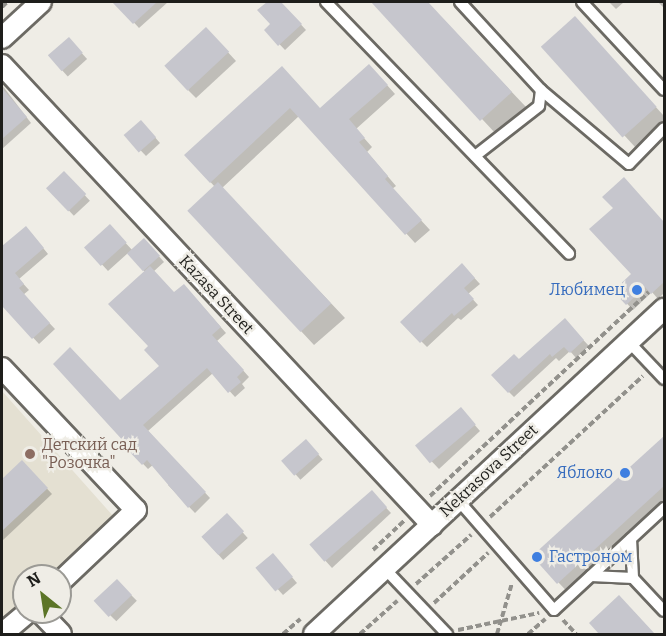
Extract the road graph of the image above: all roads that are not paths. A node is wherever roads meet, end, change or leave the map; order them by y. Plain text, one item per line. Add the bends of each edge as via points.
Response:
1 (41, 2) edge
2 (326, 2) edge
3 (460, 2) edge
4 (582, 2) edge
5 (2, 38) edge
6 (2, 65) edge
7 (541, 90) junction
8 (664, 90) edge
9 (664, 128) edge
10 (475, 156) junction
11 (569, 254) dead end
12 (664, 309) edge
13 (629, 342) junction
14 (2, 368) edge
15 (664, 379) edge
16 (458, 500) junction
17 (664, 508) edge
18 (432, 525) junction
19 (631, 539) junction
20 (385, 569) junction
21 (72, 571) edge
22 (591, 576) junction
23 (633, 578) junction
24 (664, 611) edge
25 (14, 624) edge
26 (2, 634) edge
27 (314, 634) edge
28 (446, 634) edge

1 - 5 street
2 - 10 lane
3 - 7 lane
4 - 8 lane
6 - 18 street, Kazasa Street
7 - 9 lane via 629,164
7 - 10 lane via 539,106
10 - 11 lane
12 - 13 street, Nekrasova Street
13 - 15 lane
13 - 16 street, Nekrasova Street
14 - 21 street via 136,510
16 - 18 street, Nekrasova Street
16 - 22 lane via 554,610
17 - 19 lane
18 - 20 street, Nekrasova Street
19 - 22 lane
19 - 23 lane
20 - 27 street, Nekrasova Street
20 - 28 lane
22 - 23 lane
23 - 24 lane
25 - 26 street

